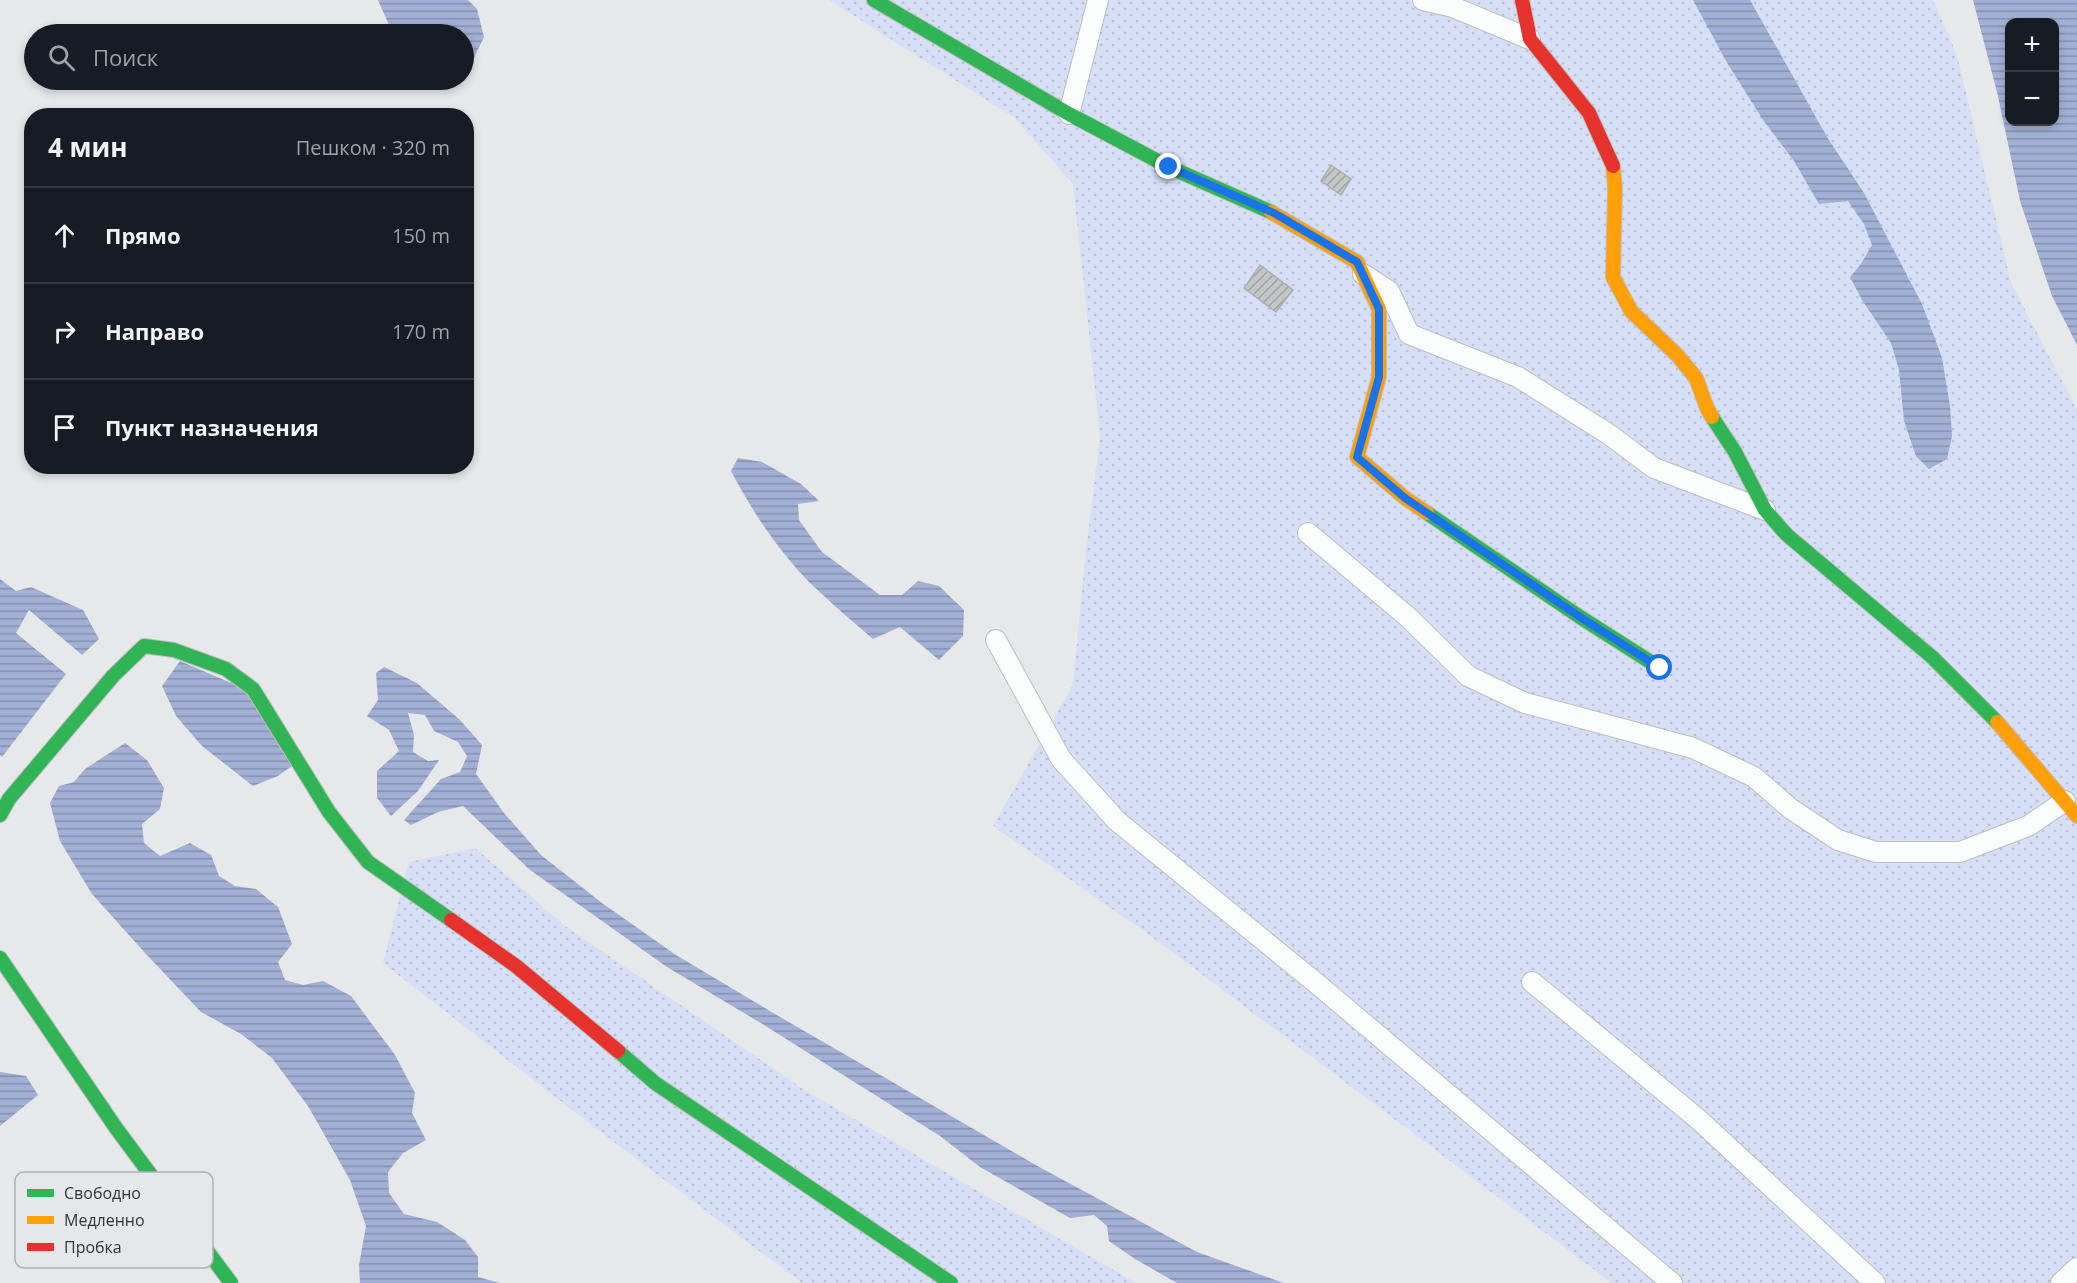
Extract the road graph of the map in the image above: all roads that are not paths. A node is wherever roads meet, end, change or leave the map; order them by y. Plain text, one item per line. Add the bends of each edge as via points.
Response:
1 (874, 0) edge
2 (1098, 0) edge
3 (1423, 0) edge
4 (1522, 0) edge
5 (1530, 39) junction
6 (1069, 114) junction
7 (1363, 274) junction
8 (1765, 510) junction
9 (1308, 533) dead end
10 (996, 640) dead end
11 (1660, 668) dead end
12 (2071, 808) edge
13 (0, 815) edge
14 (0, 958) edge
15 (1532, 982) dead end
16 (149, 1172) edge
17 (213, 1259) edge
18 (2077, 1268) edge
19 (231, 1283) edge
20 (951, 1283) edge
21 (1672, 1283) edge
22 (1875, 1283) edge
23 (2061, 1283) edge

1 - 6 street
2 - 6 street
3 - 5 street via 1453,7
4 - 5 street
5 - 8 street via 1589,114 1613,163 1613,278 1631,311 1696,378 1707,408
6 - 7 street via 1169,167 1274,213 1357,262
7 - 8 street via 1389,291 1409,334 1518,376 1654,468
7 - 11 street via 1379,309 1379,377 1357,457 1405,498
8 - 12 street via 1787,535 1932,657 1993,717
9 - 12 street via 1409,618 1468,676 1525,703 1693,748 1754,777 1791,809 1838,840 1876,852 1960,852
10 - 21 street via 1061,759 1118,821
13 - 20 street via 16,790 113,676 144,646 174,650 226,669 253,689 329,813 368,861 516,966 655,1083
14 - 16 street
15 - 22 street via 1698,1119
17 - 19 street
18 - 23 street

